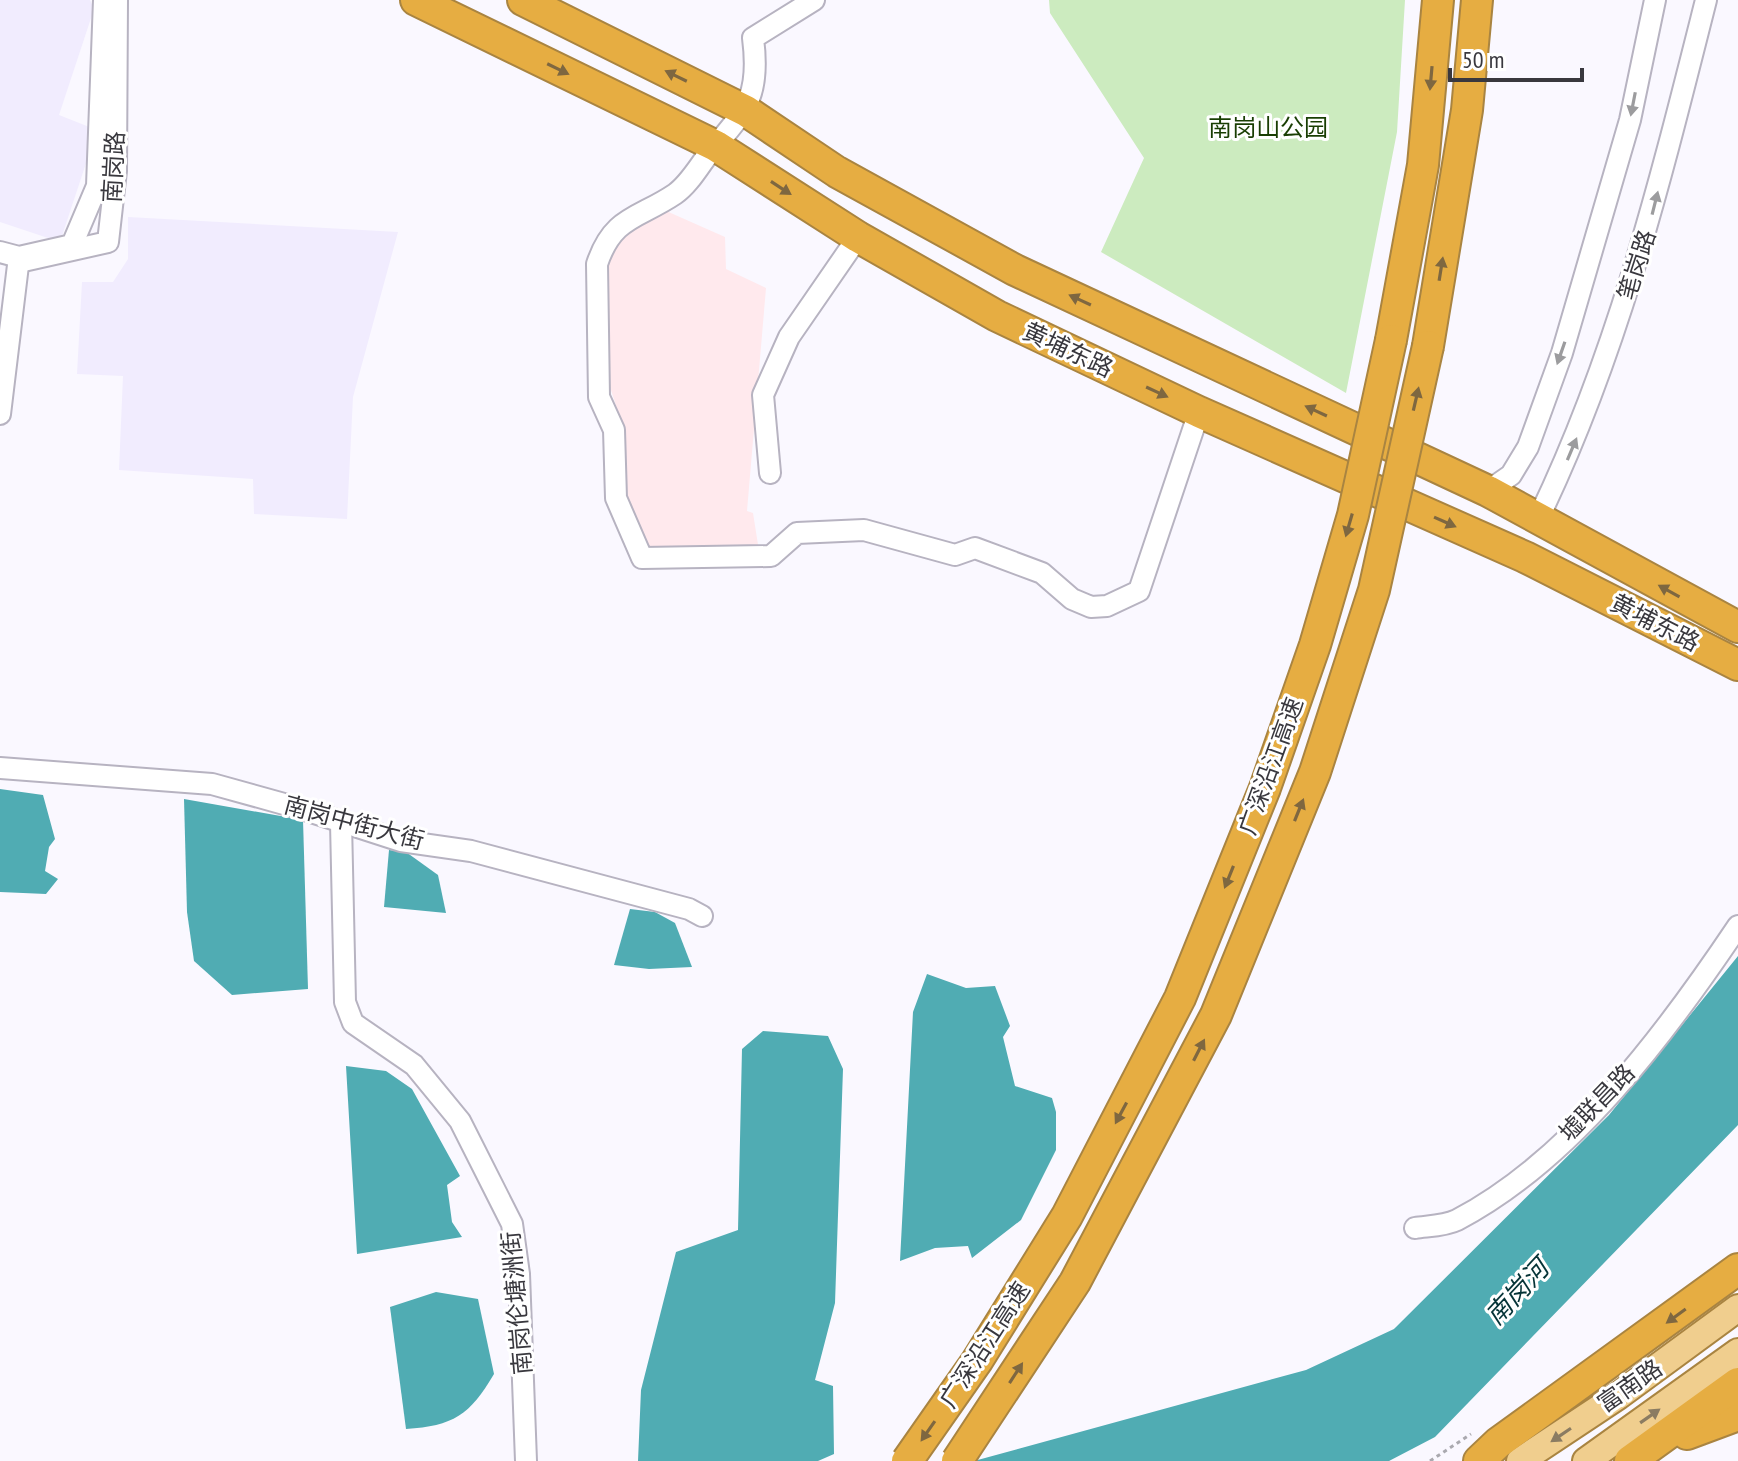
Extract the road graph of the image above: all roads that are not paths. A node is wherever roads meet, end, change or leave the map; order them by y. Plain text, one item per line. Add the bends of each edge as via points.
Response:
1 (104, 0) edge
2 (117, 0) edge
3 (416, 0) edge
4 (523, 0) edge
5 (814, 0) edge
6 (1438, 0) edge
7 (1477, 0) edge
8 (1655, 0) edge
9 (1706, 0) edge
10 (746, 111) junction
11 (716, 146) junction
12 (858, 237) junction
13 (13, 257) edge
14 (1199, 412) junction
15 (0, 414) edge
16 (770, 473) dead end
17 (1488, 491) junction
18 (1538, 519) junction
19 (1738, 627) edge
20 (1738, 665) edge
21 (0, 768) edge
22 (341, 823) junction
23 (702, 916) dead end
24 (1738, 926) edge
25 (1415, 1228) dead end
26 (1738, 1269) edge
27 (1738, 1308) edge
28 (1738, 1352) edge
29 (1738, 1383) edge
30 (1738, 1415) edge
31 (1655, 1451) edge
32 (526, 1461) edge
33 (907, 1461) edge
34 (957, 1461) edge
35 (1479, 1461) edge
36 (1520, 1461) edge
37 (1586, 1461) edge
38 (1630, 1461) edge

1 - 13 street, 南岗路 via 97,186 72,245
2 - 13 street, 南岗路 via 116,171 108,242
3 -> 11 highway, 黄埔东路
10 -> 4 highway, 黄埔东路
5 - 10 street via 753,38 757,70
6 -> 33 highway, 广深沿江高速, bridge via 1423,165 1353,515 1265,788 1180,998 1067,1216
34 -> 7 highway, 广深沿江高速, bridge via 1075,1282 1216,1015 1315,772 1374,590 1428,346 1467,110
8 -> 17 street, 笔岗路 via 1630,120 1562,353 1528,447 1511,475
18 -> 9 street, 笔岗路 via 1571,451 1645,239
10 - 11 street
17 -> 10 highway, 黄埔东路 via 1015,270 837,172
11 -> 12 highway, 黄埔东路
11 - 14 street via 678,192 616,227 597,264 599,397 614,430 616,498 642,558 771,556 797,533 864,530 955,555 975,548 1042,573 1072,599 1091,607 1107,606 1139,591
12 -> 14 highway, 黄埔东路 via 997,316
12 - 16 street via 789,337 763,395
13 - 15 street
14 -> 20 highway, 黄埔东路 via 1525,557
17 - 18 highway, 黄埔东路
19 -> 18 highway, 黄埔东路
21 - 22 street, 南岗中街大街 via 212,784
22 - 23 street, 南岗中街大街 via 401,841 471,851
22 - 32 street, 南岗伦塘洲街 via 345,1002 353,1023 414,1065 460,1121 512,1224 519,1274
24 - 25 street, 墟联昌路 via 1669,1027 1592,1113 1520,1178 1454,1222
26 -> 35 highway
27 -> 36 main road, 富南路
37 -> 28 main road, 富南路
29 - 31 highway
30 - 31 highway
31 - 38 highway

